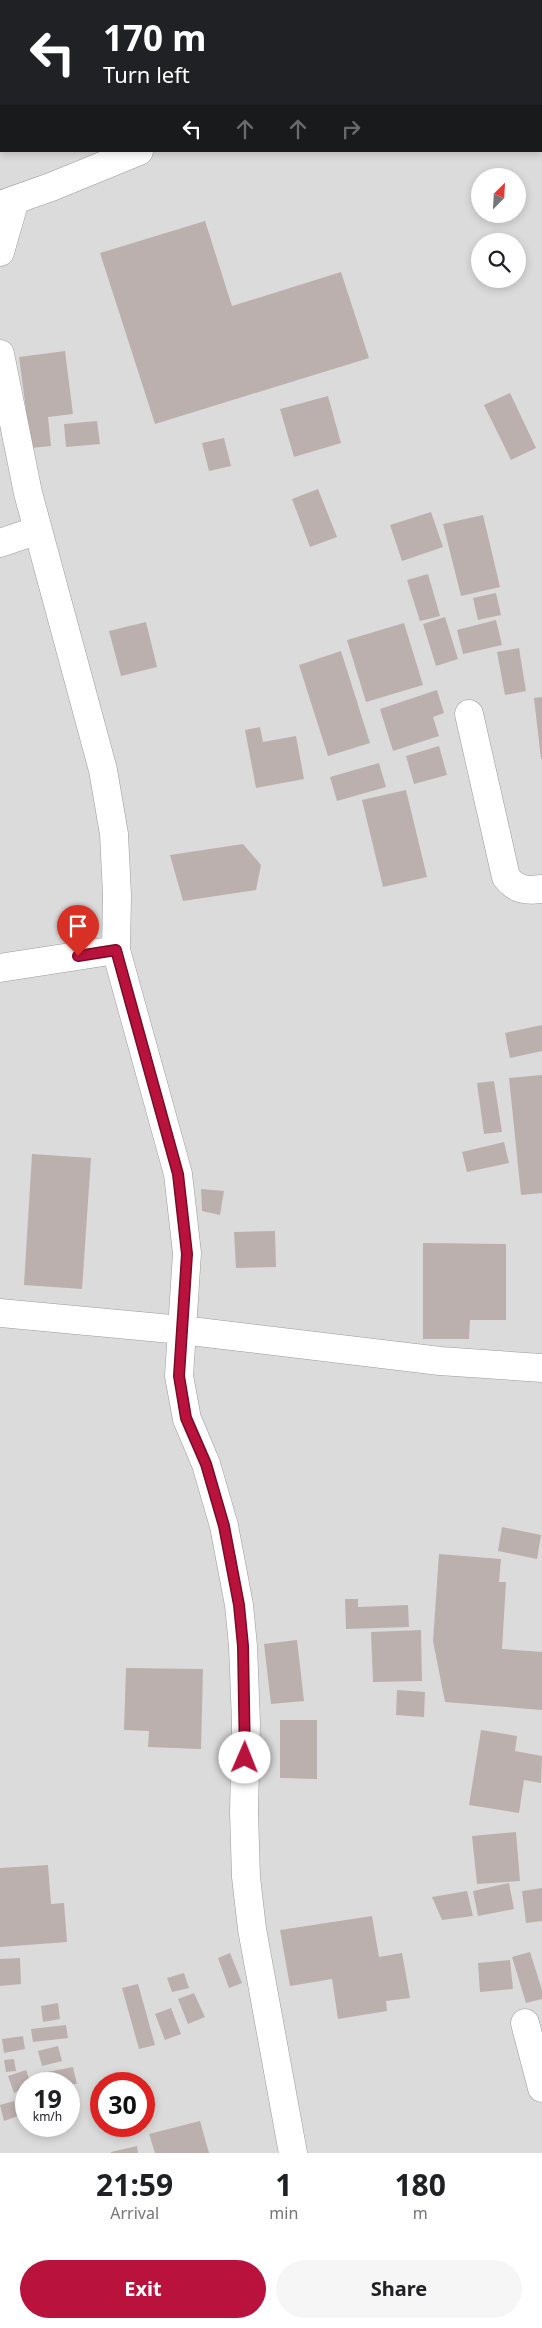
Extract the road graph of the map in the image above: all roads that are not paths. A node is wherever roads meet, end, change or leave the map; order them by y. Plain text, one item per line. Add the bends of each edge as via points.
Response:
1 (136, 152) edge
2 (8, 202) edge
3 (0, 252) edge
4 (0, 354) edge
5 (38, 530) junction
6 (0, 543) edge
7 (469, 714) dead end
8 (542, 889) edge
9 (116, 950) junction
10 (0, 968) edge
11 (0, 1313) edge
12 (182, 1330) junction
13 (542, 1368) edge
14 (525, 2023) dead end
15 (542, 2088) edge
16 (293, 2153) edge

1 - 2 street
2 - 3 street
4 - 5 street
5 - 6 street
5 - 9 street via 103,770 114,834
7 - 8 street via 506,877 520,890
9 - 10 street
9 - 12 street via 178,1174 187,1254
11 - 12 street
12 - 13 street via 440,1361
12 - 16 street via 179,1376 186,1418 206,1464 224,1526 239,1605 246,1722 246,1877 252,1929
14 - 15 street

